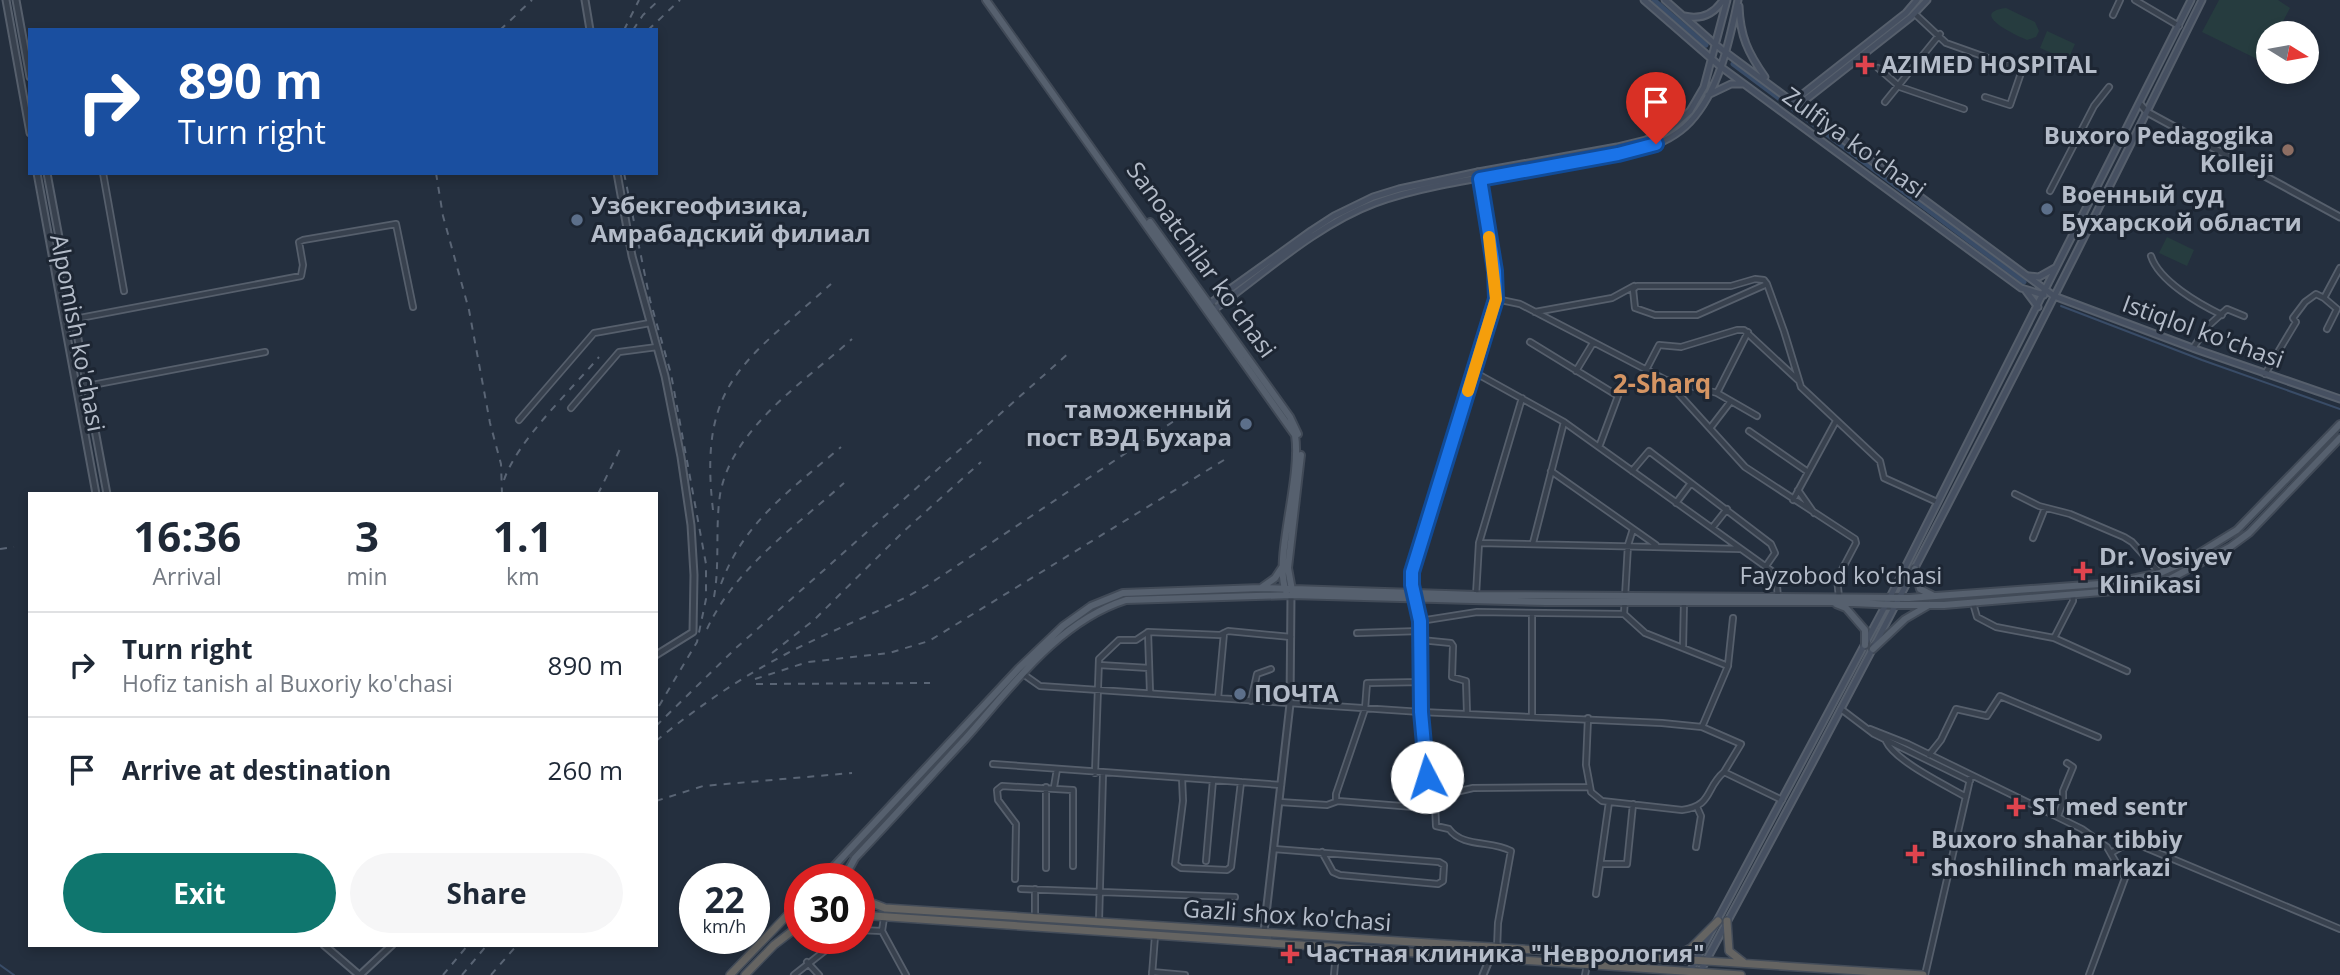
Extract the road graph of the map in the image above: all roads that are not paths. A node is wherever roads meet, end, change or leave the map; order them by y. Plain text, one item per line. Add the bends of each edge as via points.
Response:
1 (6, 0) edge
2 (16, 0) edge
3 (585, 0) edge
4 (988, 0) edge
5 (1644, 0) edge
6 (1725, 0) edge
7 (1739, 0) edge
8 (1917, 0) edge
9 (1927, 0) edge
10 (2120, 0) edge
11 (2135, 0) edge
12 (2192, 0) edge
13 (2202, 0) edge
14 (1668, 1) edge
15 (1911, 15) junction
16 (2113, 15) dead end
17 (1682, 16) junction
18 (2179, 26) junction
19 (590, 28) edge
20 (1940, 34) junction
21 (1716, 45) junction
22 (1726, 53) junction
23 (1712, 60) junction
24 (28, 67) edge
25 (1721, 67) junction
26 (1878, 68) dead end
27 (1769, 82) junction
28 (1745, 84) junction
29 (2109, 86) dead end
30 (1900, 87) junction
31 (1708, 96) junction
32 (1985, 97) dead end
33 (1885, 102) dead end
34 (1796, 103) junction
35 (2140, 104) junction
36 (1964, 109) dead end
37 (2147, 112) junction
38 (28, 115) edge
39 (1479, 172) junction
40 (37, 175) edge
41 (47, 175) edge
42 (103, 175) edge
43 (617, 175) edge
44 (1480, 179) junction
45 (2050, 191) dead end
46 (2340, 217) edge
47 (2151, 256) dead end
48 (2060, 264) junction
49 (2340, 268) edge
50 (2029, 276) junction
51 (1767, 284) junction
52 (1634, 286) junction
53 (2026, 291) junction
54 (124, 292) dead end
55 (2045, 293) junction
56 (2054, 296) junction
57 (2324, 298) junction
58 (1496, 299) junction
59 (413, 307) dead end
60 (2038, 307) junction
61 (1209, 309) junction
62 (2338, 311) edge
63 (1534, 312) junction
64 (2222, 315) junction
65 (2244, 316) dead end
66 (75, 319) junction
67 (64, 321) junction
68 (650, 323) junction
69 (2327, 329) dead end
70 (1748, 332) junction
71 (1530, 342) dead end
72 (1593, 343) junction
73 (657, 347) junction
74 (2193, 348) junction
75 (265, 352) dead end
76 (1646, 369) junction
77 (1576, 370) junction
78 (1474, 372) junction
79 (2265, 374) junction
80 (1667, 380) junction
81 (1799, 380) junction
82 (87, 386) junction
83 (1717, 393) junction
84 (1522, 398) junction
85 (2340, 399) edge
86 (1731, 401) junction
87 (571, 408) dead end
88 (1757, 416) dead end
89 (519, 420) dead end
90 (1836, 421) junction
91 (1564, 422) junction
92 (2340, 424) edge
93 (1711, 427) junction
94 (1749, 431) dead end
95 (2339, 441) edge
96 (1599, 447) junction
97 (1551, 471) junction
98 (1632, 471) junction
99 (1808, 472) junction
100 (1691, 482) junction
101 (1798, 490) junction
102 (96, 492) edge
103 (107, 492) edge
104 (2015, 494) dead end
105 (1793, 500) junction
106 (1937, 502) junction
107 (1676, 503) junction
108 (2045, 508) junction
109 (1727, 509) junction
110 (1815, 514) junction
111 (1712, 528) junction
112 (1633, 529) junction
113 (1726, 538) junction
114 (2033, 538) dead end
115 (1479, 543) junction
116 (1533, 544) junction
117 (1628, 545) junction
118 (1657, 546) junction
119 (1719, 548) junction
120 (1741, 549) junction
121 (1286, 566) junction
122 (1766, 566) junction
123 (1915, 569) junction
124 (2160, 573) junction
125 (1284, 576) junction
126 (1261, 588) junction
127 (1274, 589) junction
128 (1289, 591) junction
129 (2073, 594) junction
130 (1414, 595) junction
131 (1476, 595) junction
132 (1938, 596) junction
133 (1261, 597) junction
134 (1839, 597) junction
135 (1625, 599) junction
136 (1684, 599) junction
137 (1778, 600) junction
138 (1831, 602) junction
139 (1887, 602) junction
140 (1898, 602) junction
141 (1973, 602) junction
142 (1930, 605) junction
143 (1532, 614) junction
144 (1623, 614) junction
145 (1732, 618) dead end
146 (1420, 621) junction
147 (1420, 631) junction
148 (1149, 632) junction
149 (1357, 633) dead end
150 (1224, 634) junction
151 (1291, 637) junction
152 (2054, 638) junction
153 (1421, 640) junction
154 (1864, 645) junction
155 (1684, 649) junction
156 (1873, 649) junction
157 (658, 654) edge
158 (1099, 665) junction
159 (1728, 666) junction
160 (1149, 668) junction
161 (1271, 669) dead end
162 (2127, 671) dead end
163 (1023, 674) junction
164 (1422, 682) junction
165 (1098, 690) junction
166 (1150, 692) junction
167 (1218, 698) junction
168 (1251, 701) junction
169 (1290, 704) junction
170 (1365, 709) junction
171 (1841, 709) junction
172 (1421, 712) junction
173 (1467, 713) junction
174 (1532, 715) junction
175 (1588, 718) junction
176 (1702, 727) junction
177 (1870, 729) junction
178 (962, 737) junction
179 (2098, 737) dead end
180 (1886, 740) junction
181 (1929, 755) junction
182 (2067, 763) dead end
183 (993, 764) dead end
184 (1057, 769) junction
185 (1724, 772) junction
186 (1096, 773) junction
187 (1103, 773) junction
188 (1182, 778) junction
189 (1971, 778) junction
190 (1213, 780) junction
191 (1241, 782) junction
192 (1793, 783) junction
193 (1281, 785) junction
194 (1046, 787) junction
195 (1054, 787) junction
196 (1801, 787) junction
197 (1590, 788) junction
198 (1966, 797) junction
199 (1336, 801) junction
200 (1783, 801) junction
201 (1279, 802) junction
202 (1434, 802) junction
203 (1609, 802) junction
204 (1633, 804) junction
205 (1791, 805) junction
206 (1697, 807) junction
207 (2058, 816) junction
208 (1696, 847) dead end
209 (1274, 849) junction
210 (1322, 852) junction
211 (2111, 853) junction
212 (1206, 861) dead end
213 (837, 863) edge
214 (853, 863) edge
215 (1601, 864) junction
216 (1073, 866) dead end
217 (1046, 868) dead end
218 (1015, 879) dead end
219 (1021, 889) dead end
220 (1034, 889) junction
221 (1099, 891) junction
222 (1597, 894) dead end
223 (1235, 897) dead end
224 (875, 904) edge
225 (875, 917) edge
226 (884, 918) junction
227 (1035, 918) junction
228 (784, 919) edge
229 (1727, 921) junction
230 (1099, 922) junction
231 (1718, 922) junction
232 (2340, 929) edge
233 (875, 931) edge
234 (882, 931) junction
235 (1264, 932) junction
236 (1155, 936) junction
237 (784, 937) edge
238 (326, 947) edge
239 (390, 947) edge
240 (1497, 949) junction
241 (1336, 953) dead end
242 (818, 954) edge
243 (1490, 958) junction
244 (1666, 960) junction
245 (807, 962) junction
246 (1695, 962) junction
247 (1706, 962) junction
248 (756, 963) junction
249 (1587, 964) junction
250 (1747, 964) junction
251 (1651, 969) junction
252 (1152, 973) edge
253 (1689, 973) edge
254 (1699, 974) edge
255 (360, 975) edge
256 (730, 975) edge
257 (744, 975) edge
258 (754, 975) edge
259 (794, 975) edge
260 (819, 975) edge
261 (906, 975) edge
262 (1185, 975) edge
263 (1334, 975) edge
264 (1483, 975) edge
265 (1585, 975) edge
266 (1662, 975) edge
267 (1730, 975) edge
268 (1741, 975) edge
269 (1924, 975) edge
270 (2089, 975) edge

1 - 38 street
2 - 24 street
3 - 19 street
4 - 61 main road, Sanoatchilar ko'chasi
5 - 23 main road, Zulfiya ko'chasi
6 - 17 main road via 1711,14
6 - 21 main road
7 - 22 main road
7 - 27 main road via 1744,44
8 - 15 main road
9 - 15 main road
10 - 16 street
11 - 18 street
12 - 18 main road
13 - 37 main road
14 - 17 main road, Zulfiya ko'chasi
15 - 20 street
15 - 34 main road
17 - 21 main road, Zulfiya ko'chasi
18 - 35 main road
20 - 30 street
20 - 32 street via 1946,43 2022,70 2010,105
21 - 22 main road, Zulfiya ko'chasi
21 - 23 main road
22 - 25 main road
22 - 27 main road, Zulfiya ko'chasi
23 - 25 main road, Zulfiya ko'chasi
23 - 39 main road via 1704,88 1690,111 1659,135
25 - 28 main road, Zulfiya ko'chasi
25 - 31 main road
26 - 30 street
27 - 34 main road, Zulfiya ko'chasi
28 - 31 main road
28 - 53 main road, Zulfiya ko'chasi
29 - 45 street
30 - 33 street
30 - 36 street
31 - 44 main road via 1690,122 1656,144
34 - 50 main road, Zulfiya ko'chasi
35 - 37 street
35 - 48 main road
37 - 46 street
37 - 56 main road
39 - 44 street
39 - 61 main road via 1399,189 1334,216
40 - 67 street, Alpomish ko'chasi
41 - 66 street, Alpomish ko'chasi
42 - 54 street
43 - 68 street
44 - 58 street
44 - 61 main road via 1393,197 1355,211
47 - 64 street via 2156,269
48 - 50 main road via 2048,274
48 - 55 main road
49 - 57 street
50 - 55 main road, Zulfiya ko'chasi
51 - 52 street via 1755,279 1731,286
51 - 52 street via 1697,315 1655,314 1635,308
51 - 81 street
52 - 63 street via 1612,298
53 - 55 main road, Zulfiya ko'chasi
53 - 60 main road
55 - 56 main road, Istiqlol ko'chasi
55 - 60 main road
56 - 74 main road, Istiqlol ko'chasi
56 - 123 main road
57 - 62 street
57 - 79 street via 2316,295 2305,302
58 - 63 street
58 - 78 street
59 - 66 street via 396,224 299,242 301,276
60 - 106 main road
61 - 121 main road, Sanoatchilar ko'chasi via 1295,435
62 - 69 street
63 - 72 street
64 - 65 street via 2230,308
64 - 74 street
66 - 67 street
66 - 82 street, Alpomish ko'chasi
67 - 102 street, Alpomish ko'chasi
68 - 73 street
68 - 89 street via 594,333
70 - 76 street via 1737,330 1681,347 1659,345
70 - 81 street
70 - 83 street
71 - 77 street
72 - 76 street
72 - 77 street
73 - 87 street via 619,352
73 - 157 street via 681,457 694,575 693,632
74 - 79 main road, Istiqlol ko'chasi
75 - 82 street
76 - 80 street
77 - 96 street via 1618,396
78 - 84 street
78 - 130 street via 1412,572
79 - 85 main road, Istiqlol ko'chasi
80 - 83 street
80 - 93 street
81 - 90 street
82 - 103 street, Alpomish ko'chasi
83 - 86 street
84 - 91 street
84 - 115 street
86 - 88 street
86 - 93 street
90 - 99 street
90 - 106 street via 1880,461 1884,478
91 - 96 street
91 - 97 street
92 - 124 main road, Fayzobod ko'chasi via 2237,530
93 - 105 street via 1745,467
94 - 99 street
95 - 129 main road, Fayzobod ko'chasi via 2230,547 2171,579 2126,590
96 - 98 street
97 - 112 street
97 - 116 street
98 - 100 street via 1649,451
98 - 107 street
99 - 101 street
100 - 107 street
100 - 109 street
101 - 105 street
101 - 110 street
104 - 108 street
105 - 110 street
106 - 139 main road
107 - 111 street
108 - 114 street
108 - 124 street via 2124,537
109 - 111 street
109 - 122 street via 1773,547 1775,553
110 - 134 street via 1857,541 1837,579
111 - 113 street
112 - 117 street
112 - 118 street
113 - 119 street
113 - 120 street
115 - 116 street
115 - 131 street
116 - 117 street
117 - 118 street
117 - 135 street
118 - 119 street
119 - 120 street
120 - 122 street
121 - 125 main road, Sanoatchilar ko'chasi
121 - 126 main road
121 - 128 main road, Sanoatchilar ko'chasi
122 - 137 street via 1776,574
123 - 132 main road via 1920,589
123 - 140 main road
124 - 132 main road, Fayzobod ko'chasi via 2113,583
125 - 127 main road
125 - 128 main road, Sanoatchilar ko'chasi
126 - 127 main road
126 - 178 main road via 1124,593 1091,606 1019,668
127 - 128 main road
127 - 133 main road
128 - 130 main road, Fayzobod ko'chasi
128 - 133 main road
128 - 151 street
129 - 141 main road, Fayzobod ko'chasi
129 - 152 street
130 - 131 main road, Fayzobod ko'chasi
130 - 135 main road
130 - 146 street
131 - 135 main road, Fayzobod ko'chasi
132 - 140 main road, Fayzobod ko'chasi
133 - 163 main road via 1126,600 1110,605 1076,625
134 - 137 main road, Fayzobod ko'chasi
134 - 139 main road, Fayzobod ko'chasi
135 - 136 main road, Fayzobod ko'chasi
135 - 144 street
136 - 137 main road, Fayzobod ko'chasi
136 - 155 street
137 - 138 main road
138 - 139 main road
138 - 154 main road via 1859,621 1865,630
139 - 140 main road, Fayzobod ko'chasi
139 - 154 main road
140 - 142 main road, Fayzobod ko'chasi
140 - 156 main road
141 - 142 main road, Fayzobod ko'chasi
141 - 152 street via 1977,617 1996,627
142 - 156 main road via 1905,619
143 - 144 street
143 - 146 street via 1478,612
143 - 174 street
144 - 155 street via 1645,633
145 - 159 street
146 - 147 street
147 - 149 street
147 - 153 street
148 - 150 street
148 - 158 street via 1136,640 1119,640 1099,659
148 - 160 street
150 - 151 street
150 - 167 street
151 - 169 street
152 - 162 street
153 - 164 street
153 - 173 street via 1453,646 1452,677 1466,681
154 - 192 main road
155 - 159 street
156 - 171 main road
158 - 160 street
158 - 165 street
159 - 176 street
160 - 166 street
161 - 168 street via 1257,674
163 - 165 street via 1040,686
163 - 178 main road
164 - 170 street via 1367,683
164 - 172 street
165 - 166 street
165 - 186 street
166 - 167 street
167 - 168 street
168 - 169 street
169 - 170 street
169 - 193 street
170 - 172 street
170 - 199 street
171 - 177 street
171 - 196 main road
172 - 173 street
172 - 202 street via 1429,798
173 - 174 street
174 - 175 street
175 - 176 street
175 - 197 street
176 - 185 street via 1741,744
177 - 180 street
177 - 181 street
178 - 213 main road
178 - 214 main road
179 - 181 street via 2000,696 1987,716 1956,709
180 - 189 street
180 - 198 street via 1904,759
181 - 189 street
182 - 207 street via 2073,767
183 - 184 street
184 - 186 street
184 - 195 street
185 - 200 street
185 - 206 street
186 - 187 street
187 - 188 street
187 - 221 street
188 - 190 street
188 - 191 street via 1175,864 1181,868 1231,867
189 - 198 street
189 - 207 street
190 - 191 street
190 - 212 street
191 - 193 street
192 - 196 main road
192 - 200 main road
193 - 201 street
194 - 195 street
194 - 217 street
194 - 218 street via 1002,786 997,790 998,800 1016,824
195 - 216 street via 1073,790
196 - 205 main road
197 - 202 street via 1474,788 1443,795
197 - 203 street via 1596,799
198 - 269 street
199 - 201 street via 1327,806
199 - 202 street via 1414,807
200 - 205 main road
200 - 231 main road
201 - 209 street
202 - 240 street via 1436,826 1467,841 1511,851
203 - 204 street
203 - 215 street
204 - 206 street via 1682,810
204 - 215 street via 1627,864
205 - 229 main road
206 - 208 street via 1701,816
207 - 211 street via 2096,837
209 - 210 street
209 - 235 street
210 - 210 street via 1443,863 1443,881 1339,875
211 - 232 street via 2137,844
211 - 270 street via 2125,878
215 - 222 street
219 - 220 street
220 - 221 street
220 - 227 street
221 - 223 street
221 - 230 street
224 - 227 highway, Gazli shox ko'chasi
225 - 226 highway, Gazli shox ko'chasi
226 - 234 street
226 - 236 highway, Gazli shox ko'chasi
227 - 230 highway, Gazli shox ko'chasi
228 - 256 highway
229 - 247 main road
229 - 250 highway via 1729,951
230 - 235 highway, Gazli shox ko'chasi
231 - 244 highway via 1691,948
231 - 246 main road
233 - 234 street
234 - 261 street
235 - 240 highway, Gazli shox ko'chasi
236 - 243 highway, Gazli shox ko'chasi
236 - 252 street
237 - 248 highway
238 - 255 street
239 - 255 street
240 - 244 highway, Gazli shox ko'chasi
241 - 263 street
242 - 245 street
243 - 249 highway, Gazli shox ko'chasi
243 - 264 street
244 - 246 highway, Gazli shox ko'chasi
245 - 259 street
245 - 260 street
246 - 247 highway, Gazli shox ko'chasi
246 - 253 main road
247 - 250 highway, Gazli shox ko'chasi
247 - 254 main road
248 - 257 highway
248 - 258 highway
249 - 251 highway, Gazli shox ko'chasi
249 - 265 street
250 - 269 highway, Gazli shox ko'chasi
251 - 253 highway, Gazli shox ko'chasi
251 - 266 highway
252 - 262 street
253 - 254 highway, Gazli shox ko'chasi
254 - 267 highway, Gazli shox ko'chasi
267 - 268 highway, Gazli shox ko'chasi

